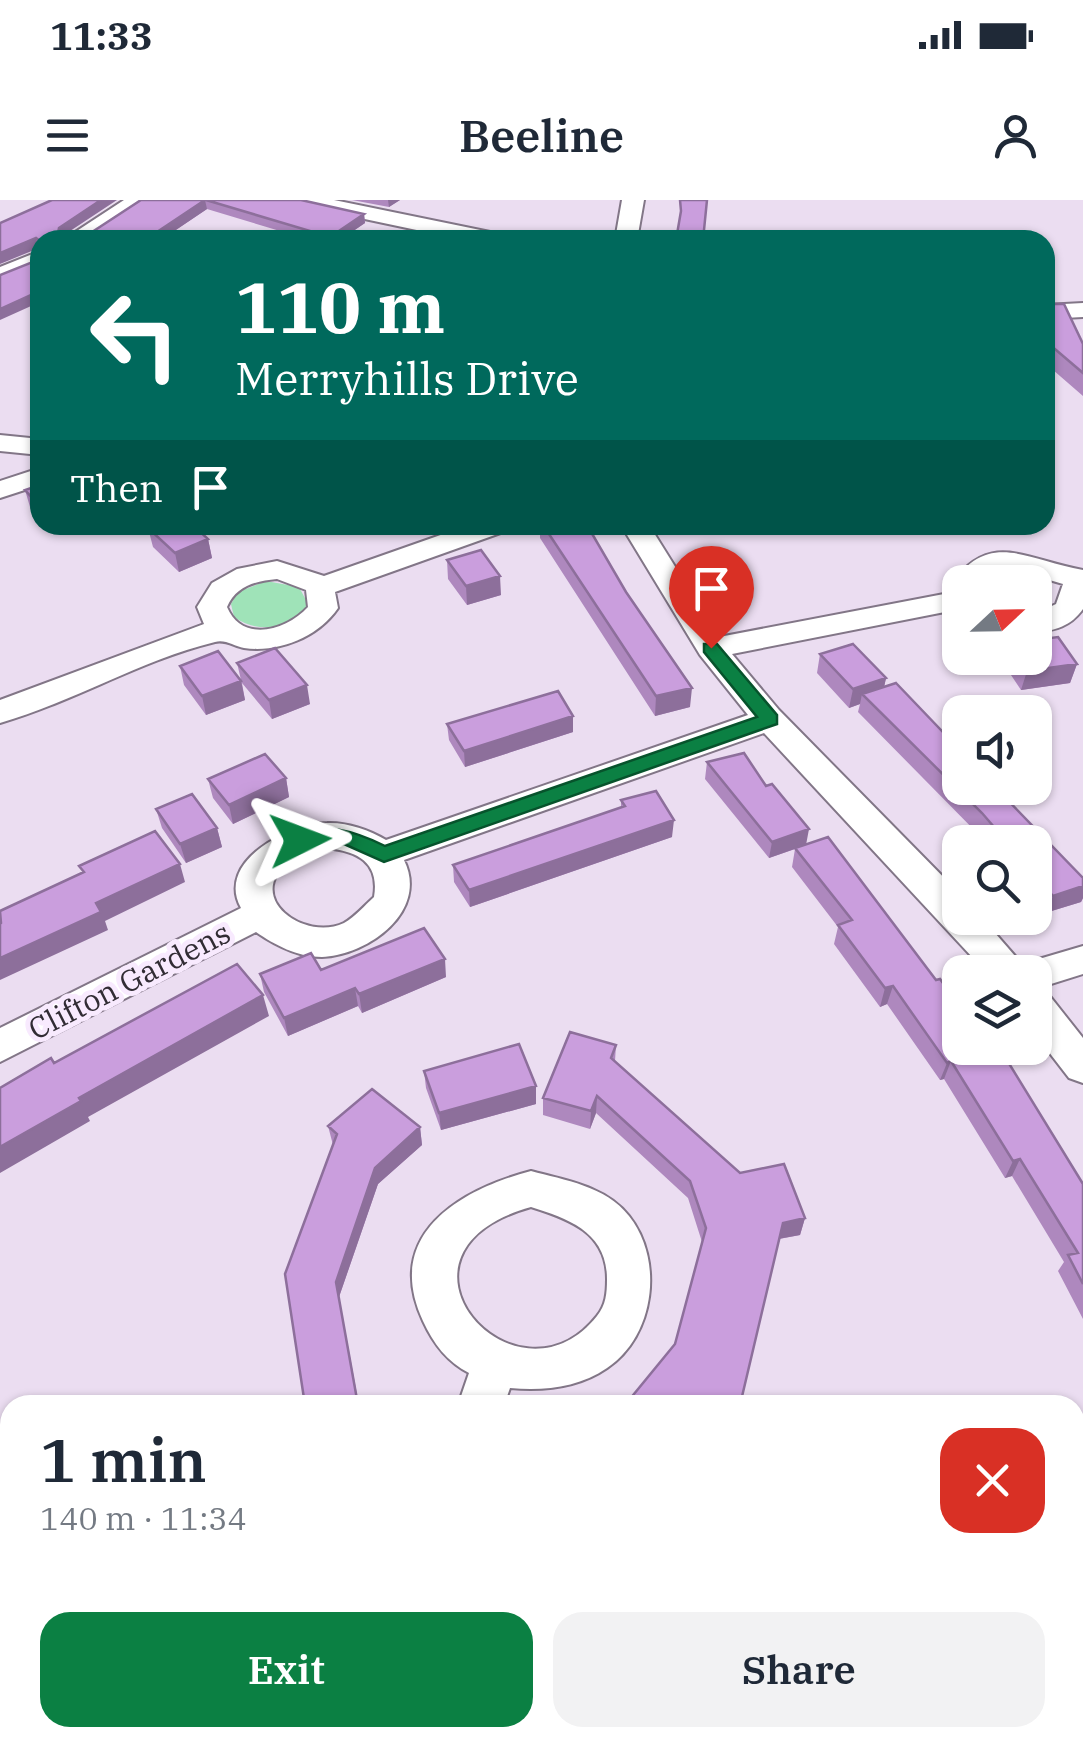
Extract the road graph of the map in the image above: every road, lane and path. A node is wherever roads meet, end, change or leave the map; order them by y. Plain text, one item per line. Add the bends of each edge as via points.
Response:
1 (139, 200) edge
2 (304, 200) edge
3 (633, 200) edge
4 (90, 230) edge
5 (390, 230) edge
6 (628, 230) edge
7 (30, 262) edge
8 (0, 275) edge
9 (1083, 310) edge
10 (1055, 311) edge
11 (0, 443) edge
12 (30, 445) edge
13 (30, 480) edge
14 (0, 490) edge
15 (468, 535) edge
16 (641, 535) edge
17 (989, 565) edge
18 (1045, 565) edge
19 (1052, 568) edge
20 (1080, 579) edge
21 (320, 587) junction
22 (942, 599) edge
23 (1052, 618) edge
24 (224, 628) junction
25 (711, 648) junction
26 (0, 712) edge
27 (770, 720) junction
28 (384, 854) junction
29 (942, 898) edge
30 (258, 914) junction
31 (976, 935) edge
32 (993, 955) edge
33 (1083, 960) edge
34 (1052, 969) edge
35 (1052, 1028) edge
36 (0, 1046) edge
37 (1083, 1067) edge
38 (488, 1384) edge

1 - 4 street
2 - 5 street
3 - 6 street
7 - 8 street
9 - 10 street
11 - 12 street
13 - 14 street
15 - 21 street
16 - 25 street
17 - 18 street via 1005,559
19 - 20 street
20 - 23 street via 1077,598
21 - 24 street via 324,597 316,618 289,634 253,638
21 - 24 street via 277,570 241,577 226,585 212,607
22 - 25 street
24 - 26 street
25 - 27 street
27 - 28 street
27 - 29 street
28 - 30 street, Clifton Gardens via 336,836 279,849 254,880 251,898
28 - 30 street, Clifton Gardens via 394,869 391,904 360,932 313,942 280,933
30 - 36 street, Clifton Gardens
31 - 32 street
33 - 34 street
35 - 37 street
38 - 38 street via 444,1321 434,1290 436,1260 448,1232 470,1209 499,1195 531,1189 589,1204 626,1248 628,1306 589,1354

